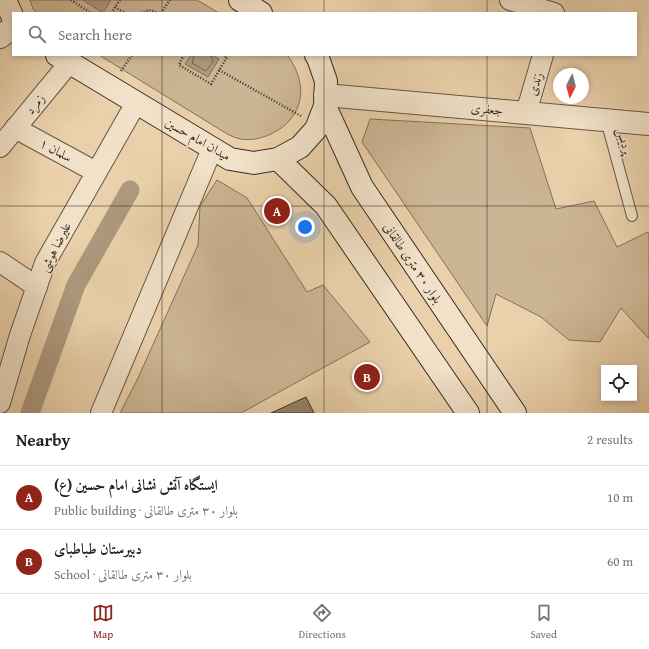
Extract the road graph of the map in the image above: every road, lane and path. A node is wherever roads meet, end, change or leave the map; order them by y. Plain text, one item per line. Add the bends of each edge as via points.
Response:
1 (5, 0) edge
2 (72, 0) edge
3 (120, 0) edge
4 (170, 0) edge
5 (240, 0) edge
6 (510, 0) edge
7 (560, 0) edge
8 (115, 7) junction
9 (261, 8) edge
10 (90, 12) edge
11 (112, 12) edge
12 (123, 12) edge
13 (144, 12) edge
14 (156, 12) edge
15 (161, 12) edge
16 (552, 12) edge
17 (555, 12) edge
18 (12, 16) edge
19 (12, 28) edge
20 (0, 37) edge
21 (184, 56) edge
22 (225, 56) edge
23 (317, 56) edge
24 (543, 56) edge
25 (64, 59) edge
26 (219, 70) junction
27 (136, 103) junction
28 (322, 109) junction
29 (526, 113) junction
30 (606, 120) junction
31 (649, 124) edge
32 (16, 128) junction
33 (0, 146) edge
34 (212, 149) junction
35 (278, 159) junction
36 (96, 172) junction
37 (632, 216) dead end
38 (0, 262) edge
39 (37, 287) junction
40 (0, 403) edge
41 (101, 413) edge
42 (468, 413) edge
43 (515, 413) edge

1 - 18 main road
2 - 10 path
3 - 8 path
4 - 15 path
5 - 9 main road
6 - 16 street
7 - 17 street
8 - 11 path
8 - 12 path
13 - 14 path
19 - 20 main road
21 - 26 path via 179,65 212,84
22 - 26 path via 227,57
23 - 28 main road via 326,81
24 - 29 street, زندی
25 - 27 main road, میدان امام حسین
25 - 32 street, زمرد
26 - 28 path
27 - 34 main road, میدان امام حسین
27 - 36 street, علیرضا هوشی
28 - 29 main road, جعفری
28 - 35 main road, میدان امام حسین via 316,128 300,147
28 - 43 main road, بلوار ۳۰ متری طالقانی via 362,188
29 - 30 main road, جعفری
30 - 31 main road, جعفری
30 - 37 lane, پردیس
32 - 33 street, زمرد
32 - 36 street, سلمان ۱
34 - 35 main road, میدان امام حسین via 230,159 254,163
34 - 41 street
35 - 42 main road via 326,206
36 - 39 street, علیرضا هوشی via 45,263
38 - 39 street
39 - 40 street, علیرضا هوشی

